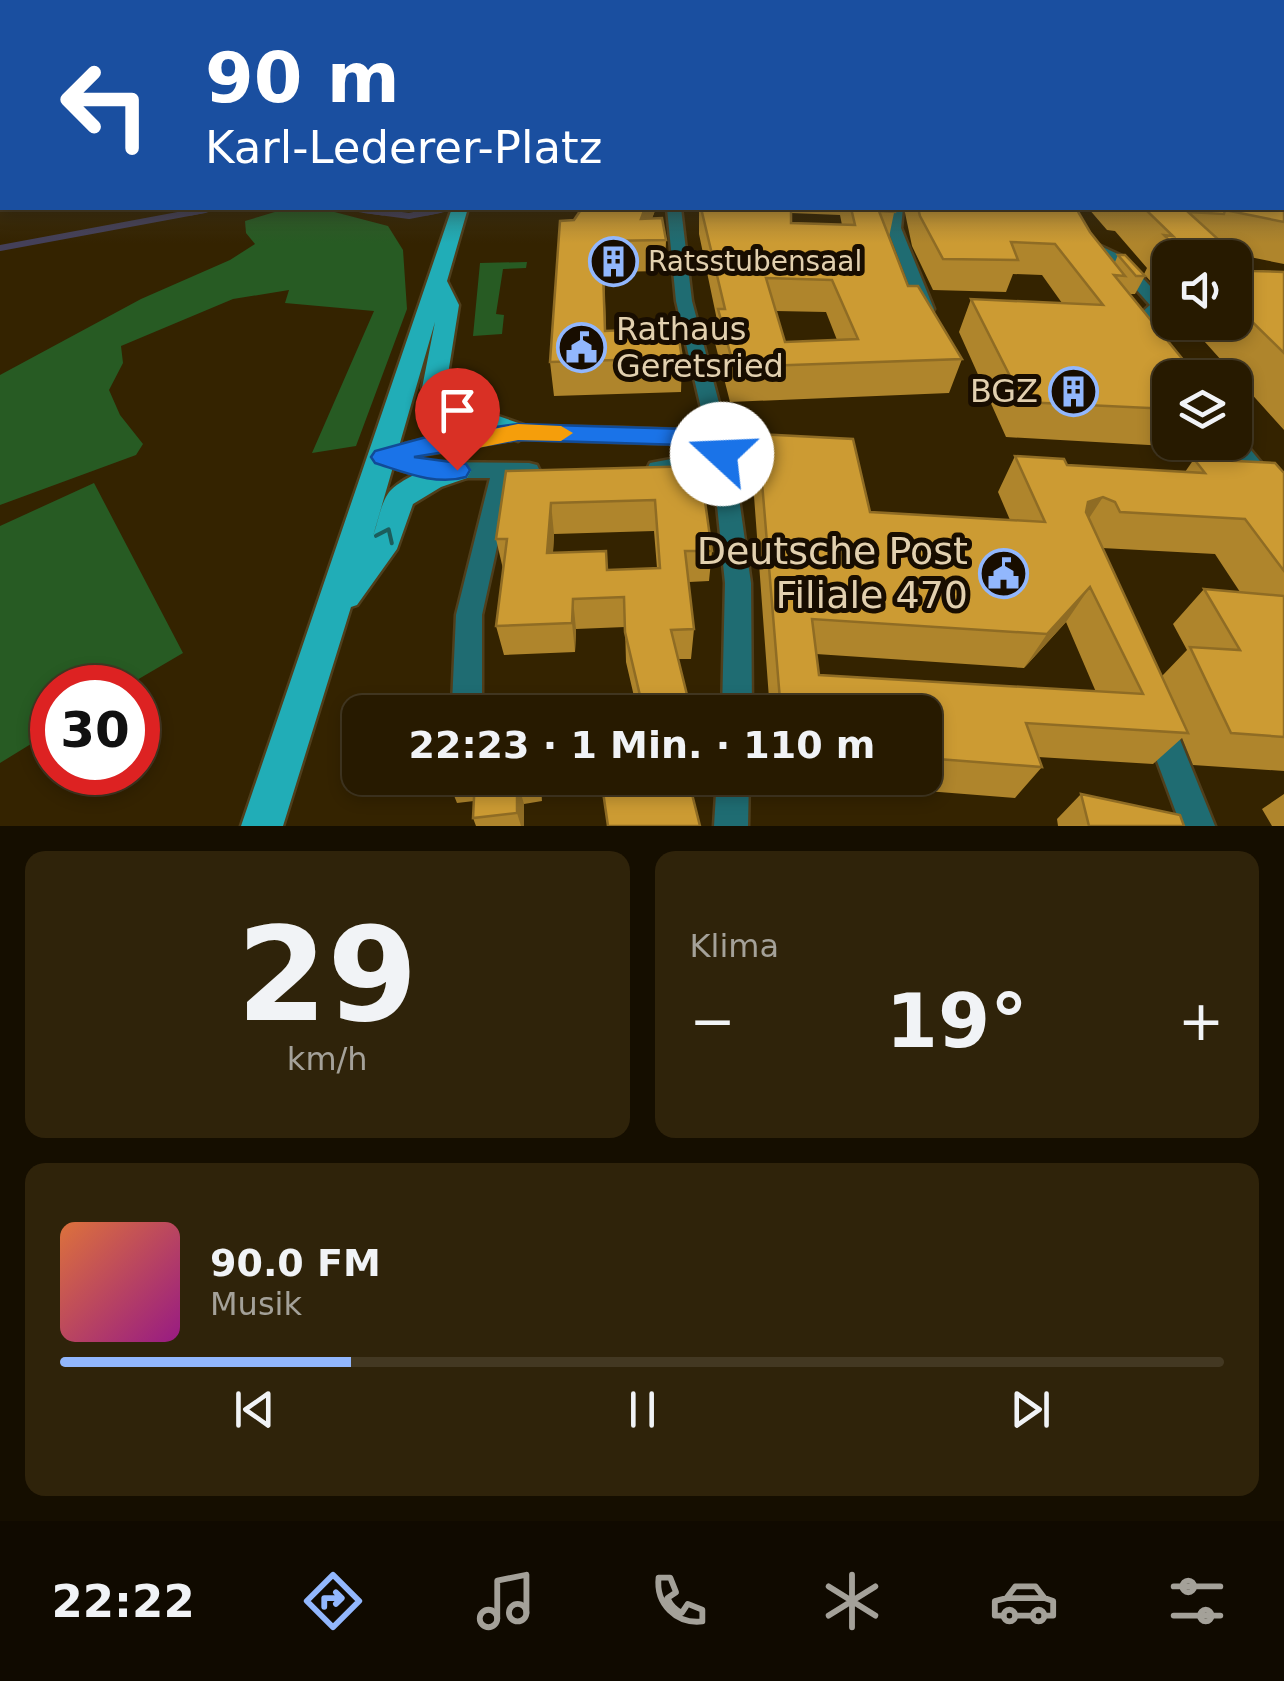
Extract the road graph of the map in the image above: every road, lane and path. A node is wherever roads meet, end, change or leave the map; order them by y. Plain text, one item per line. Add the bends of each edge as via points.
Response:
1 (459, 210) edge
2 (674, 210) edge
3 (896, 210) edge
4 (1065, 210) edge
5 (1087, 245) junction
6 (1094, 269) edge
7 (438, 282) junction
8 (1152, 298) edge
9 (1152, 307) edge
10 (1152, 307) edge
11 (1130, 312) junction
12 (936, 326) edge
13 (1152, 341) edge
14 (518, 432) junction
15 (734, 454) junction
16 (383, 457) junction
17 (1248, 460) edge
18 (641, 469) edge
19 (457, 470) junction
20 (549, 471) edge
21 (504, 472) junction
22 (1284, 506) edge
23 (331, 615) junction
24 (466, 695) edge
25 (737, 695) edge
26 (1150, 706) edge
27 (733, 795) edge
28 (262, 826) edge
29 (731, 826) edge
30 (1198, 826) edge

1 - 7 main road
2 - 15 street via 687,315
3 - 12 street via 894,228 906,263
4 - 5 street
5 - 6 street via 1084,257
5 - 8 street via 1117,260
7 - 14 main road via 449,305 434,388 452,409
7 - 16 main road
9 - 11 street
10 - 11 street
11 - 13 street
14 - 15 street via 687,437
14 - 16 street
15 - 18 street via 678,469
15 - 25 street
16 - 19 street via 427,470
16 - 23 main road
17 - 22 street
19 - 21 street
23 -> 19 main road via 386,541 401,498
20 - 21 street
21 - 24 street via 470,614
23 - 28 main road
26 - 30 street
27 - 29 street

